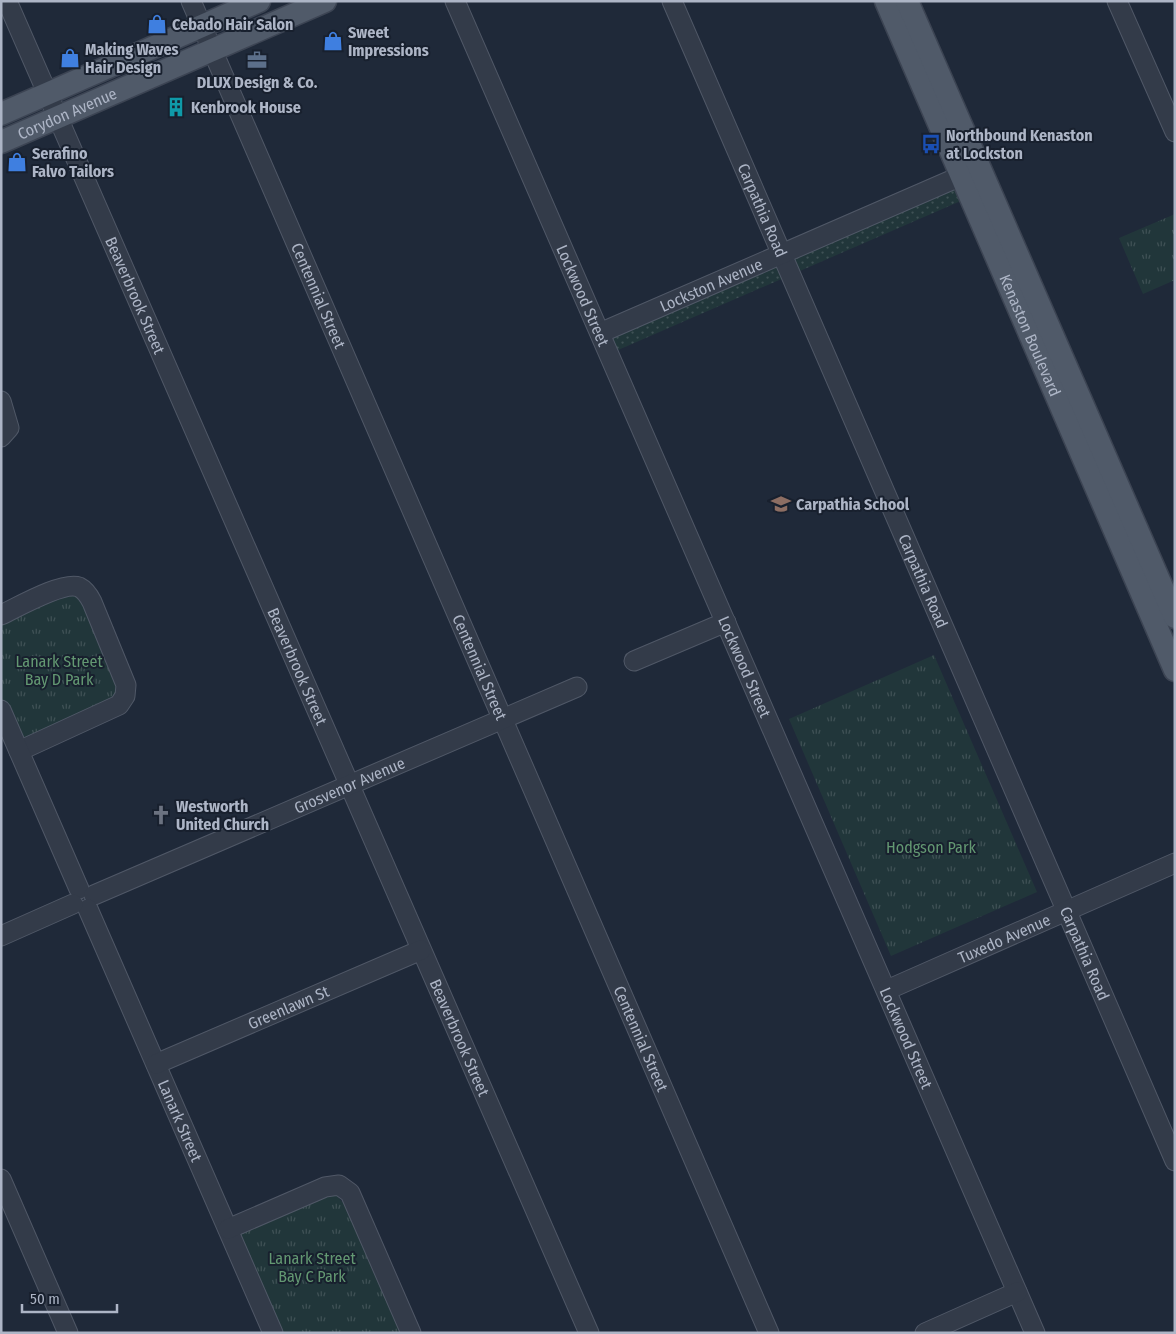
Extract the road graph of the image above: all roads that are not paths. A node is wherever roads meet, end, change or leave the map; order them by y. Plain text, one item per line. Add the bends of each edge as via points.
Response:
1 (7, 1) edge
2 (191, 1) edge
3 (258, 1) edge
4 (325, 1) edge
5 (455, 1) edge
6 (672, 1) edge
7 (886, 1) edge
8 (908, 1) edge
9 (1117, 1) edge
10 (202, 26) junction
11 (213, 51) junction
12 (47, 94) junction
13 (1, 114) edge
14 (57, 117) junction
15 (1175, 132) edge
16 (1, 142) edge
17 (961, 176) junction
18 (781, 253) junction
19 (600, 333) junction
20 (1, 401) edge
21 (1, 437) edge
22 (1, 615) edge
23 (1175, 617) edge
24 (726, 622) junction
25 (634, 661) dead end
26 (1175, 670) edge
27 (577, 686) dead end
28 (1, 710) edge
29 (502, 718) junction
30 (19, 751) junction
31 (349, 785) junction
32 (1175, 864) edge
33 (83, 899) junction
34 (1068, 911) junction
35 (1, 936) edge
36 (421, 950) junction
37 (886, 990) junction
38 (156, 1064) junction
39 (1175, 1162) edge
40 (1, 1180) edge
41 (228, 1230) junction
42 (1017, 1292) junction
43 (68, 1333) edge
44 (273, 1333) edge
45 (411, 1333) edge
46 (589, 1333) edge
47 (769, 1333) edge
48 (925, 1333) edge
49 (1035, 1333) edge

1 - 12 street, Beaverbrook Street
2 - 10 street, Centennial Street
3 - 10 main road, Corydon Avenue
4 - 11 main road, Corydon Avenue
5 - 19 street, Lockwood Street
6 - 18 street, Carpathia Road
7 - 17 main road, Kenaston Boulevard
8 - 23 main road, Kenaston Boulevard
9 - 15 street
10 - 11 street, Centennial Street
10 - 12 main road, Corydon Avenue
11 - 14 main road, Corydon Avenue
11 - 29 street, Centennial Street
12 - 13 main road, Corydon Avenue
12 - 14 street, Beaverbrook Street
14 - 16 main road, Corydon Avenue
14 - 31 street, Beaverbrook Street
17 - 18 street, Lockston Avenue
17 - 26 main road, Kenaston Boulevard
18 - 19 street, Lockston Avenue
18 - 34 street, Carpathia Road
19 - 24 street, Lockwood Street
20 - 21 street via 9,428
22 - 30 street via 68,586 79,587 92,602 126,685 125,696 119,705
24 - 25 street
24 - 37 street, Lockwood Street
27 - 29 street, Grosvenor Avenue
28 - 30 street, Lanark Street
29 - 31 street, Grosvenor Avenue
29 - 47 street, Centennial Street
30 - 33 street, Lanark Street
31 - 33 street, Grosvenor Avenue
31 - 36 street, Beaverbrook Street
32 - 34 street, Tuxedo Avenue
33 - 35 street, Grosvenor Avenue
33 - 38 street, Lanark Street
34 - 37 street, Tuxedo Avenue
34 - 39 street, Carpathia Road
36 - 38 street, Greenlawn St
36 - 46 street, Beaverbrook Street
37 - 42 street, Lockwood Street
38 - 41 street, Lanark Street
40 - 43 street
41 - 44 street, Lanark Street
41 - 45 street via 325,1186 339,1185 350,1193
42 - 48 street
42 - 49 street, Lockwood Street

